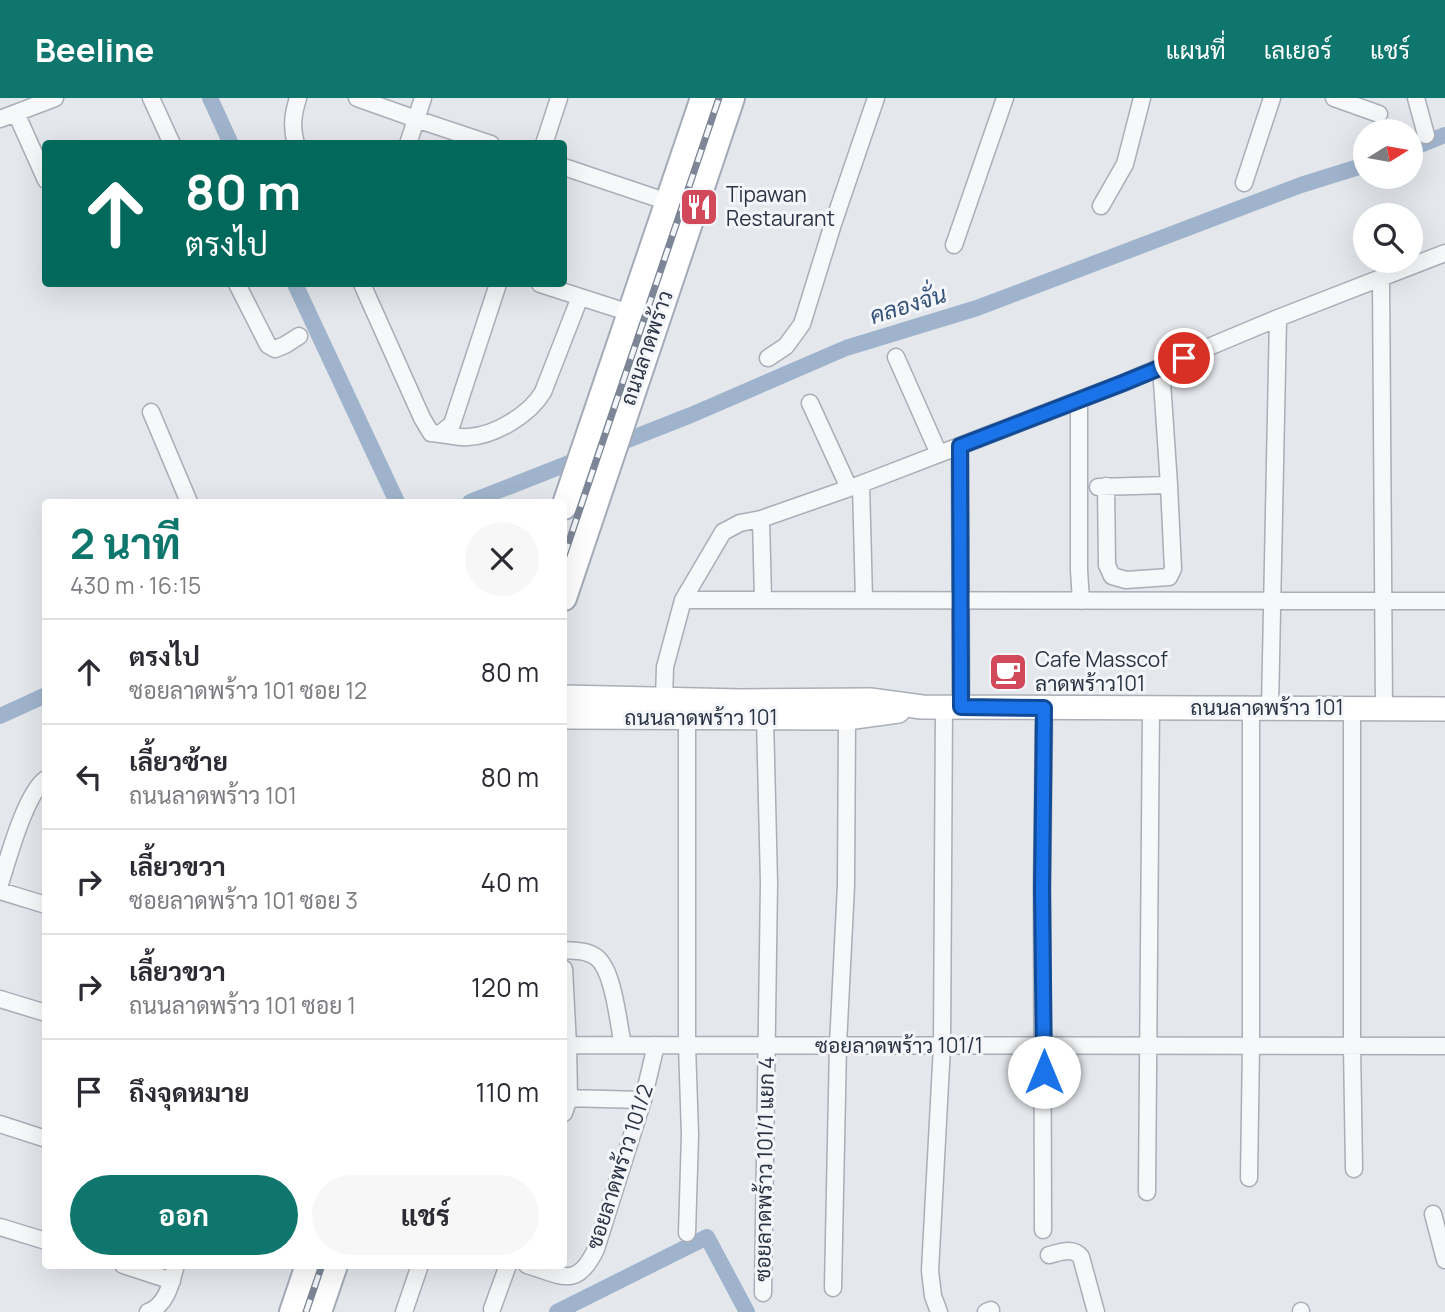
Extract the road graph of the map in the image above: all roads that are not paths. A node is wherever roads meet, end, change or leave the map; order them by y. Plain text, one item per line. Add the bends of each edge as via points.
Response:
1 (55, 98) edge
2 (151, 98) edge
3 (298, 98) edge
4 (356, 98) edge
5 (423, 98) edge
6 (559, 98) edge
7 (703, 98) edge
8 (732, 98) edge
9 (876, 98) edge
10 (1005, 98) edge
11 (1142, 98) edge
12 (1272, 98) edge
13 (1334, 98) edge
14 (1416, 98) edge
15 (16, 113) junction
16 (1379, 114) dead end
17 (0, 119) edge
18 (416, 120) junction
19 (1426, 135) dead end
20 (170, 140) edge
21 (295, 140) edge
22 (409, 140) edge
23 (478, 140) edge
24 (545, 140) edge
25 (567, 168) edge
26 (42, 171) edge
27 (1244, 183) dead end
28 (668, 202) junction
29 (1101, 206) dead end
30 (954, 246) dead end
31 (1445, 253) edge
32 (1381, 278) junction
33 (239, 287) edge
34 (363, 287) edge
35 (497, 287) edge
36 (549, 287) edge
37 (580, 297) junction
38 (630, 313) junction
39 (1278, 318) junction
40 (299, 336) dead end
41 (768, 358) dead end
42 (896, 358) dead end
43 (1161, 367) junction
44 (1079, 400) junction
45 (810, 403) dead end
46 (151, 412) dead end
47 (446, 429) junction
48 (960, 446) junction
49 (939, 454) junction
50 (1169, 485) junction
51 (855, 486) junction
52 (188, 499) edge
53 (567, 499) edge
54 (761, 519) junction
55 (1079, 532) junction
56 (1106, 532) junction
57 (567, 589) edge
58 (764, 599) junction
59 (683, 600) junction
60 (864, 600) junction
61 (960, 600) junction
62 (1272, 600) junction
63 (1081, 601) junction
64 (1383, 601) junction
65 (1445, 601) edge
66 (567, 697) edge
67 (664, 699) junction
68 (942, 707) junction
69 (1044, 708) junction
70 (1151, 708) junction
71 (1261, 708) junction
72 (1352, 708) junction
73 (1384, 709) junction
74 (1445, 709) edge
75 (567, 717) edge
76 (687, 718) junction
77 (765, 718) junction
78 (847, 718) junction
79 (42, 781) edge
80 (0, 884) edge
81 (0, 891) edge
82 (42, 904) edge
83 (567, 950) edge
84 (0, 999) edge
85 (42, 1012) edge
86 (567, 1045) edge
87 (623, 1045) junction
88 (656, 1045) junction
89 (687, 1045) junction
90 (767, 1045) junction
91 (838, 1045) junction
92 (942, 1046) junction
93 (1044, 1046) junction
94 (1148, 1046) junction
95 (1251, 1046) junction
96 (1352, 1046) junction
97 (1445, 1046) edge
98 (643, 1100) junction
99 (567, 1103) edge
100 (0, 1124) edge
101 (42, 1138) edge
102 (1354, 1169) dead end
103 (1249, 1178) dead end
104 (1147, 1192) dead end
105 (1433, 1214) dead end
106 (0, 1227) edge
107 (1043, 1230) dead end
108 (687, 1233) dead end
109 (42, 1240) edge
110 (1049, 1255) dead end
111 (1445, 1260) edge
112 (148, 1269) edge
113 (307, 1269) edge
114 (334, 1269) edge
115 (419, 1269) edge
116 (507, 1269) edge
117 (541, 1269) edge
118 (174, 1273) edge
119 (834, 1288) dead end
120 (763, 1293) dead end
121 (492, 1309) dead end
122 (148, 1312) edge
123 (292, 1312) edge
124 (319, 1312) edge
125 (404, 1312) edge
126 (939, 1312) edge
127 (1096, 1312) edge

1 - 15 street
2 - 20 street
3 - 21 street via 293,114
4 - 18 street
5 - 18 street
6 - 24 street
7 - 28 main road, ถนนลาดพร้าว
8 - 57 main road, ถนนลาดพร้าว
9 - 41 street via 802,324 786,346
10 - 30 street
11 - 29 street via 1125,164
12 - 27 street
13 - 16 street
14 - 19 street
15 - 17 street
15 - 26 street
18 - 22 street
18 - 23 street
25 - 28 street
28 - 38 main road, ถนนลาดพร้าว
31 - 32 street
32 - 39 street
32 - 64 street
33 - 40 street via 268,345 275,349
34 - 47 street via 422,418 431,433
35 - 47 street
36 - 37 street
37 - 38 street
37 - 47 street via 537,402 500,428 470,438
38 - 53 main road, ถนนลาดพร้าว
39 - 43 street
39 - 62 street
42 - 49 street
43 - 44 street
43 - 50 street
44 - 48 street
44 - 55 street
45 - 51 street
46 - 52 street
48 - 49 street
48 - 61 street
49 - 51 street
50 - 56 street via 1100,487
50 - 56 street via 1169,577 1126,580 1112,576
51 - 54 street
51 - 60 street
54 - 58 street
54 - 59 street via 723,532
55 - 56 street
55 - 63 street
58 - 59 street
58 - 60 street
59 - 67 street via 665,667
60 - 61 street
61 - 63 street
61 - 68 street
62 - 63 street
62 - 64 street
62 - 71 street
64 - 65 street
64 - 73 street
66 - 67 street, ถนนลาดพร้าว 101
67 - 68 street, ถนนลาดพร้าว 101 via 870,700
68 - 69 street, ถนนลาดพร้าว 101
68 - 78 street, ถนนลาดพร้าว 101
68 - 92 street
69 - 70 street, ถนนลาดพร้าว 101
69 - 93 street
70 - 71 street, ถนนลาดพร้าว 101
70 - 94 street
71 - 72 street, ถนนลาดพร้าว 101
71 - 95 street via 1251,888
72 - 73 street, ถนนลาดพร้าว 101
72 - 96 street
73 - 74 street, ถนนลาดพร้าว 101
75 - 76 street, ถนนลาดพร้าว 101
76 - 77 street, ถนนลาดพร้าว 101
76 - 89 street
77 - 78 street, ถนนลาดพร้าว 101
77 - 90 street, ซอยลาดพร้าว 101/1 แยก 4
78 - 91 street via 846,885
79 - 80 street via 29,800
81 - 82 street
83 - 87 street via 584,951 604,966
84 - 85 street
86 - 87 street, ซอยลาดพร้าว 101/1
87 - 88 street, ซอยลาดพร้าว 101/1
88 - 89 street, ซอยลาดพร้าว 101/1
88 - 98 street, ซอยลาดพร้าว 101/2
89 - 90 street, ซอยลาดพร้าว 101/1
89 - 108 street
90 - 91 street, ซอยลาดพร้าว 101/1
90 - 120 street, ซอยลาดพร้าว 101/1 แยก 4
91 - 92 street, ซอยลาดพร้าว 101/1
91 - 119 street
92 - 93 street, ซอยลาดพร้าว 101/1
92 - 126 street via 930,1280
93 - 94 street, ซอยลาดพร้าว 101/1
93 - 107 street
94 - 95 street, ซอยลาดพร้าว 101/1
94 - 104 street
95 - 96 street, ซอยลาดพร้าว 101/1
95 - 103 street
96 - 97 street, ซอยลาดพร้าว 101/1
96 - 102 street
98 - 99 street
98 - 117 street, ซอยลาดพร้าว 101/2 via 587,1266 566,1276
100 - 101 street
105 - 111 street
106 - 109 street
110 - 127 street via 1077,1252
112 - 118 street
113 - 123 main road
114 - 124 main road
115 - 125 street
116 - 121 street
118 - 122 street via 158,1308

